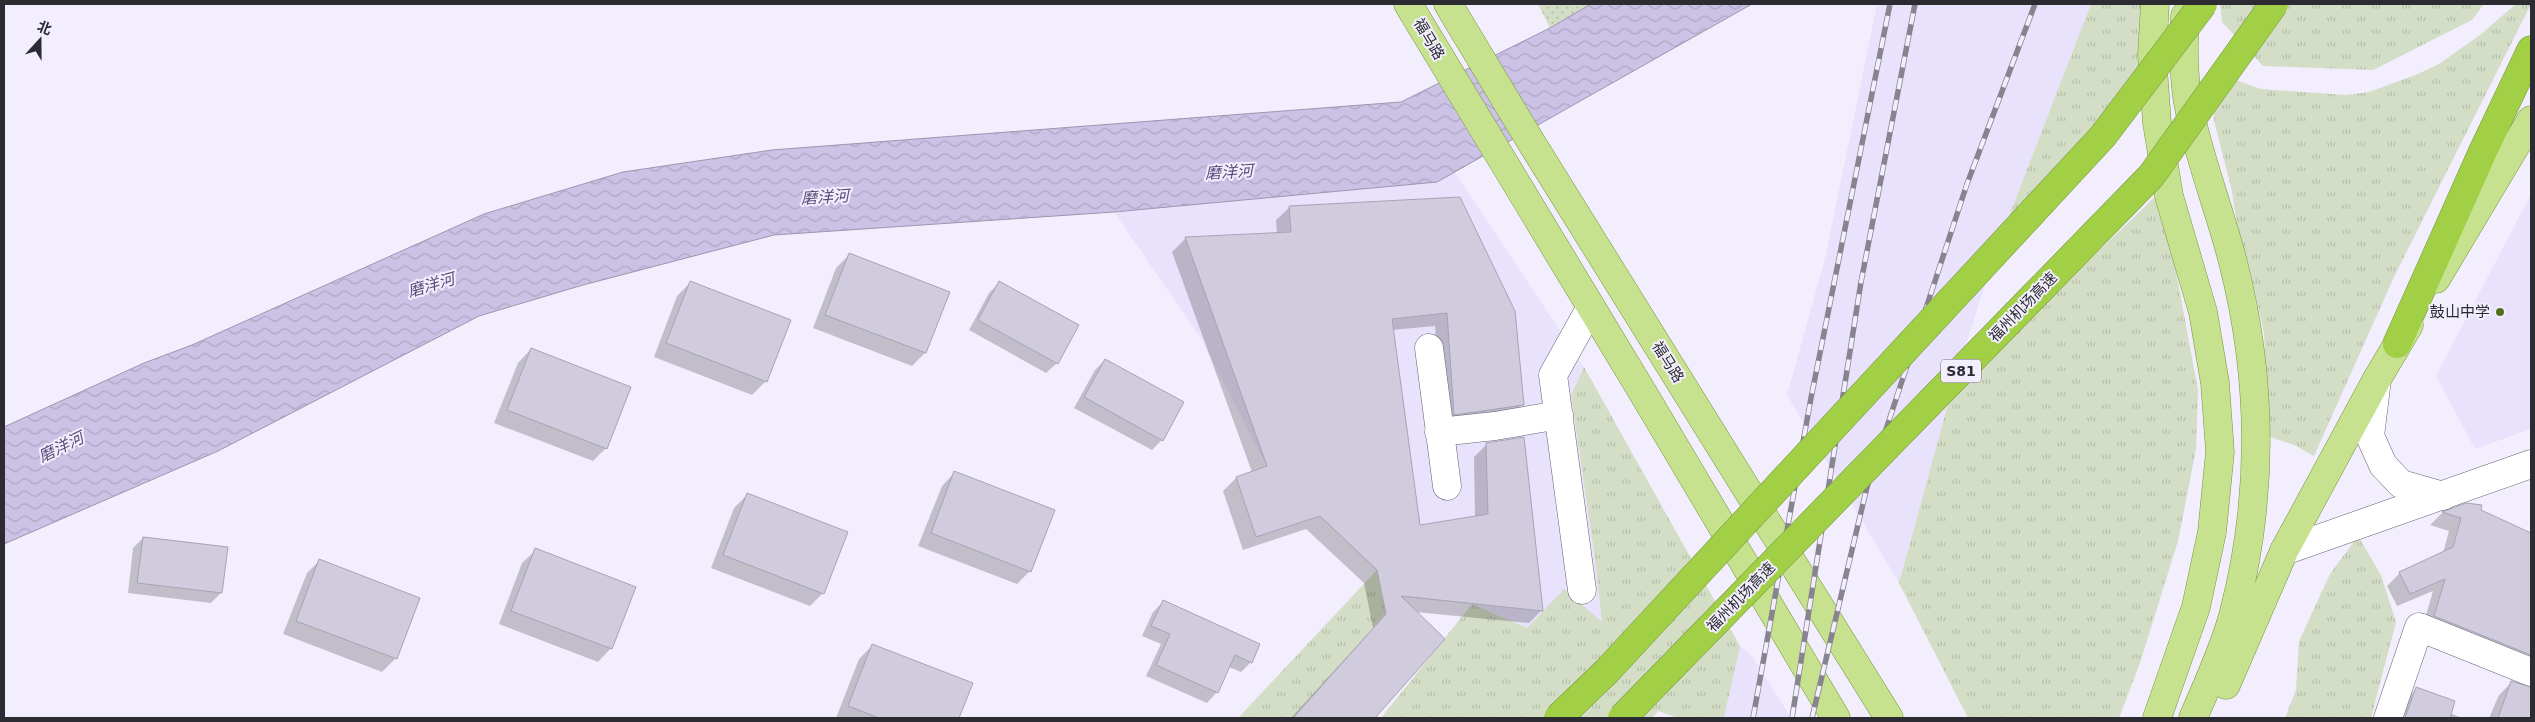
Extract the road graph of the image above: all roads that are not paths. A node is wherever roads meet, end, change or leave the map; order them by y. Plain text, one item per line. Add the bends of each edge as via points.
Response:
1 (1408, 4) edge
2 (1448, 4) edge
3 (2155, 4) edge
4 (2186, 4) edge
5 (2203, 4) edge
6 (2274, 4) edge
7 (2531, 50) edge
8 (2531, 120) edge
9 (1591, 307) junction
10 (2397, 344) junction
11 (1429, 348) dead end
12 (2377, 379) junction
13 (1559, 415) junction
14 (1439, 432) junction
15 (2531, 464) edge
16 (1447, 486) dead end
17 (2443, 496) junction
18 (2284, 551) junction
19 (1582, 590) dead end
20 (2531, 672) edge
21 (1558, 718) edge
22 (1622, 718) edge
23 (1836, 718) edge
24 (1889, 718) edge
25 (2157, 718) edge
26 (2193, 718) edge
27 (2211, 718) edge
28 (2388, 718) edge

1 - 9 main road, 福马路
2 - 24 main road, 福马路
3 - 25 main road via 2152,54 2157,123 2169,196 2203,312 2215,383 2220,452 2212,532 2196,607
4 - 26 main road via 2183,55 2189,112 2245,312 2255,378 2257,456 2250,536 2232,617
5 - 21 highway, bridge via 2103,136 1607,670
6 - 22 highway, 福州机场高速 / S81, bridge via 2151,176
7 - 10 highway
8 - 10 main road
9 - 13 street via 1553,375
9 - 23 main road, 福马路
10 - 12 main road
11 - 14 street
12 - 17 street via 2370,436 2384,465 2401,484
12 - 18 main road
13 - 14 street
13 - 19 street
14 - 16 street
15 - 17 street
17 - 18 street
18 - 27 main road
20 - 28 street via 2419,627

